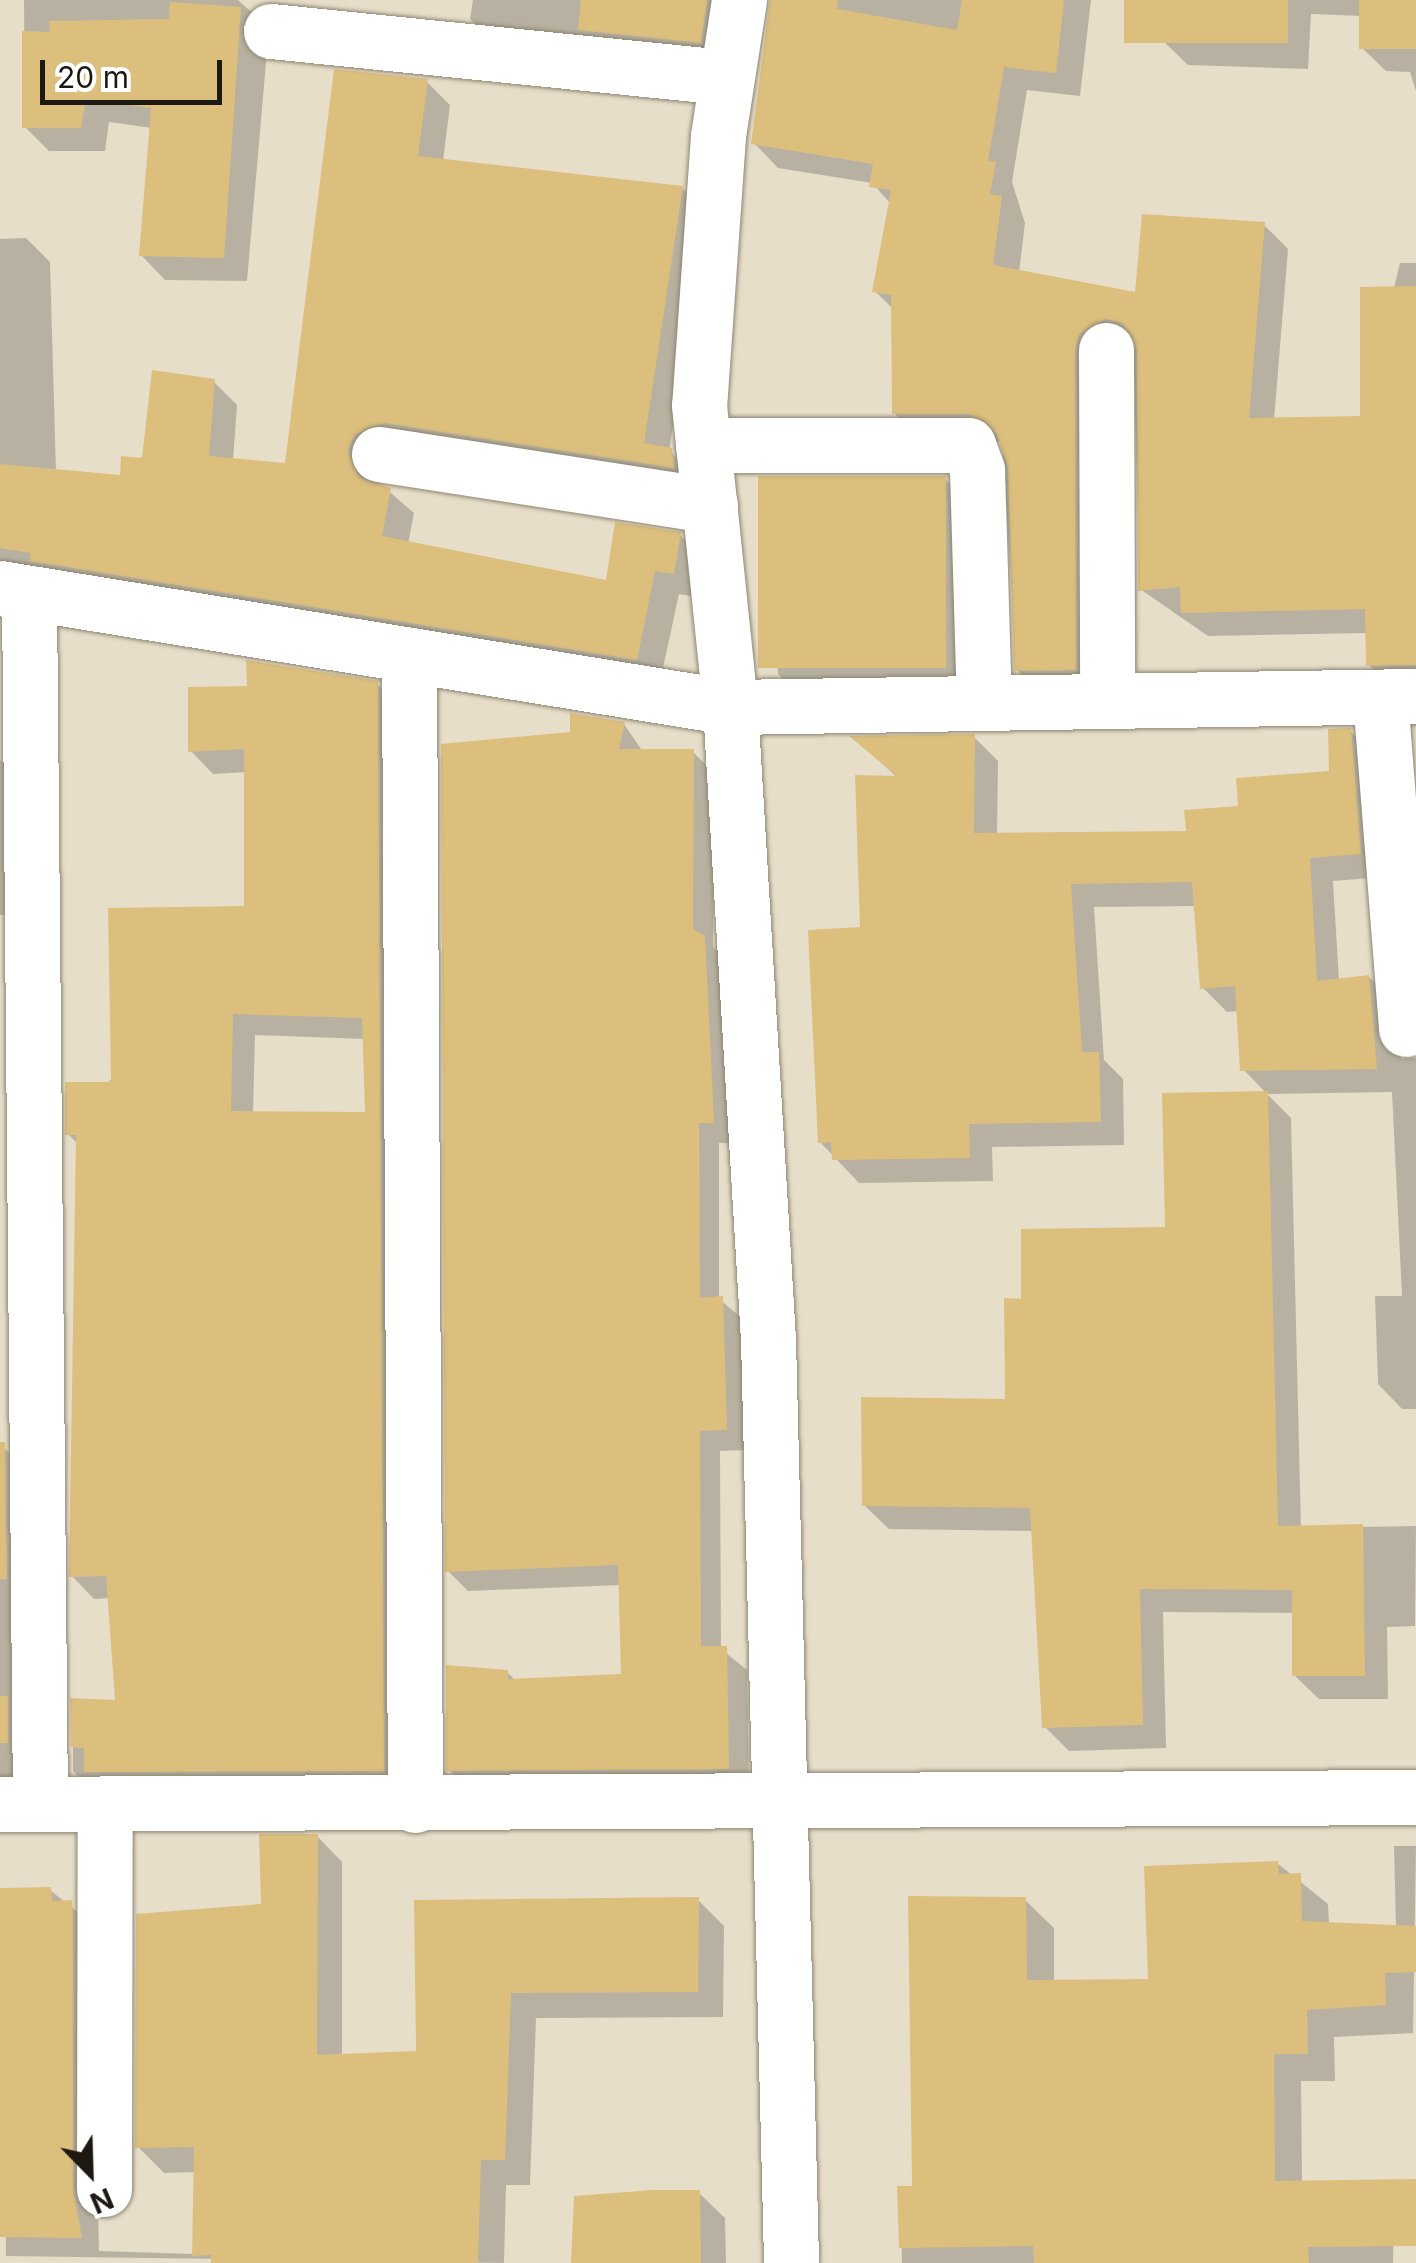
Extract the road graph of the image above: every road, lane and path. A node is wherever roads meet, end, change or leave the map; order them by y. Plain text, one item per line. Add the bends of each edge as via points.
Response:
1 (738, 0) edge
2 (271, 31) dead end
3 (727, 77) junction
4 (1106, 350) dead end
5 (704, 445) junction
6 (379, 454) dead end
7 (710, 505) junction
8 (14, 591) edge
9 (409, 659) junction
10 (1398, 697) edge
11 (1107, 701) junction
12 (984, 703) junction
13 (730, 707) junction
14 (1406, 1029) dead end
15 (1416, 1797) edge
16 (20, 1804) edge
17 (105, 1804) junction
18 (415, 1806) junction
19 (786, 1806) junction
20 (104, 2190) dead end
21 (791, 2263) edge

1 - 3 street
2 - 3 street
3 - 5 street via 704,319
4 - 11 street
5 - 7 street
5 - 12 street via 968,445 977,470
6 - 7 street
7 - 13 street
8 - 9 street
8 - 16 street
9 - 13 street
9 - 18 street
10 - 11 street
10 - 14 street
11 - 12 street
12 - 13 street
13 - 19 street
15 - 19 street
16 - 17 street
17 - 18 street
17 - 20 street
18 - 19 street
19 - 21 street

